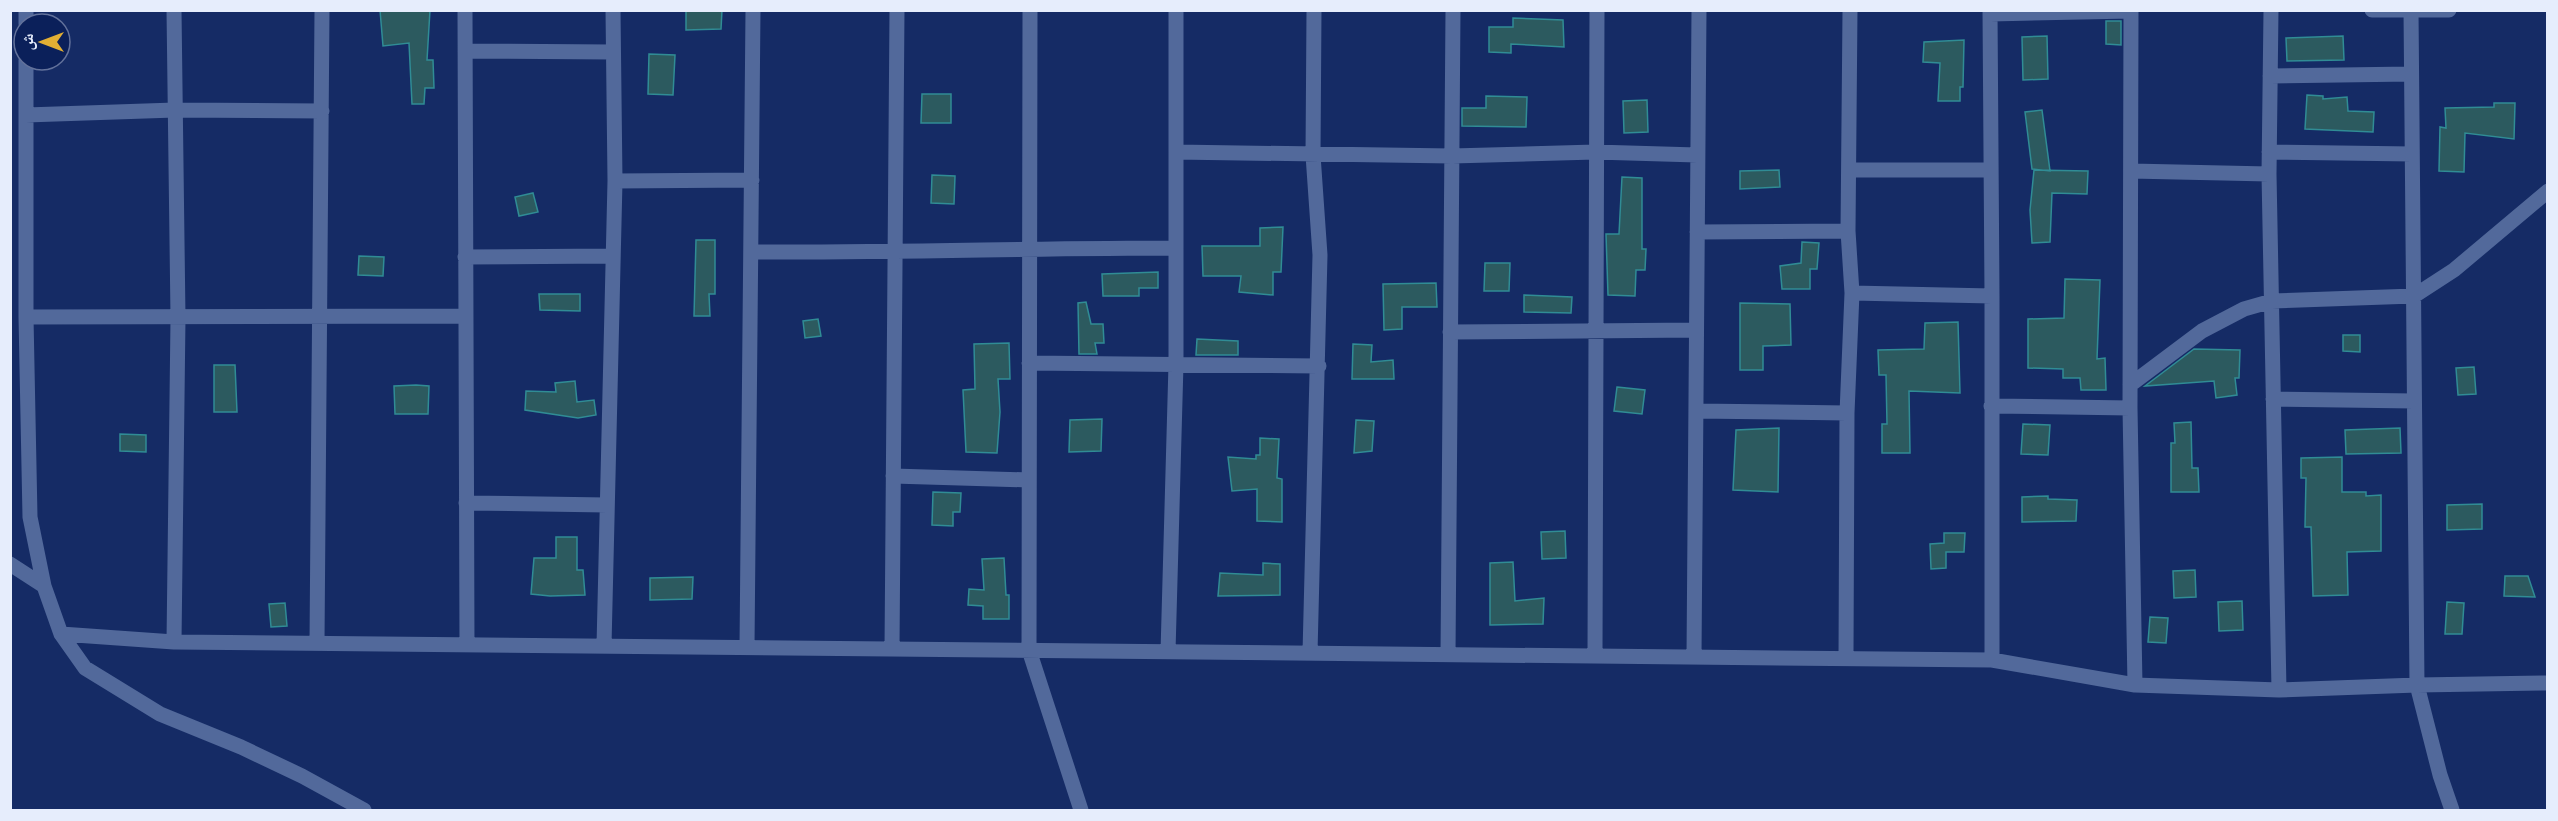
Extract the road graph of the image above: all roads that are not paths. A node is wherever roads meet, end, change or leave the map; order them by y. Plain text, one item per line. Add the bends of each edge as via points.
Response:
1 (174, 10) edge
2 (322, 10) edge
3 (465, 10) edge
4 (613, 10) edge
5 (753, 10) edge
6 (897, 10) edge
7 (1030, 10) edge
8 (1176, 10) edge
9 (1314, 10) edge
10 (1453, 10) edge
11 (1597, 10) edge
12 (1698, 10) edge
13 (1850, 10) edge
14 (2271, 10) edge
15 (2372, 10) edge
16 (2449, 10) edge
17 (2131, 11) edge
18 (2411, 11) edge
19 (1990, 12) edge
20 (465, 51) junction
21 (612, 52) junction
22 (26, 72) edge
23 (2411, 74) junction
24 (2270, 76) junction
25 (175, 110) junction
26 (322, 111) junction
27 (26, 115) junction
28 (1176, 152) junction
29 (1595, 152) junction
30 (2269, 152) junction
31 (2412, 154) junction
32 (1313, 155) junction
33 (1697, 155) junction
34 (1452, 156) junction
35 (1849, 170) junction
36 (1990, 170) junction
37 (2131, 171) junction
38 (2268, 174) junction
39 (752, 180) junction
40 (615, 181) junction
41 (2547, 191) edge
42 (1848, 231) junction
43 (1697, 232) junction
44 (1029, 248) junction
45 (1176, 248) junction
46 (751, 252) junction
47 (896, 253) junction
48 (612, 256) junction
49 (465, 257) junction
50 (1852, 293) junction
51 (1992, 296) junction
52 (2414, 296) junction
53 (2272, 301) junction
54 (465, 316) junction
55 (26, 317) junction
56 (321, 317) junction
57 (178, 318) junction
58 (1695, 330) junction
59 (1596, 331) junction
60 (1450, 332) junction
61 (1029, 363) junction
62 (1176, 364) junction
63 (1319, 366) junction
64 (2130, 385) junction
65 (2273, 399) junction
66 (2414, 401) junction
67 (1991, 406) junction
68 (2130, 408) junction
69 (1696, 411) junction
70 (1847, 414) junction
71 (893, 476) junction
72 (1029, 480) junction
73 (466, 503) junction
74 (607, 505) junction
75 (10, 564) edge
76 (44, 586) junction
77 (61, 634) junction
78 (174, 642) junction
79 (317, 644) junction
80 (467, 645) junction
81 (604, 646) junction
82 (747, 647) junction
83 (892, 649) junction
84 (1029, 650) junction
85 (1168, 652) junction
86 (1310, 653) junction
87 (1448, 655) junction
88 (1595, 656) junction
89 (1694, 657) junction
90 (1846, 658) junction
91 (1992, 660) junction
92 (2547, 683) edge
93 (2135, 685) junction
94 (2417, 685) junction
95 (2279, 690) junction
96 (364, 810) edge
97 (1081, 810) edge
98 (2452, 810) edge

1 - 25 street
2 - 26 street
3 - 20 street
4 - 21 street
5 - 39 street
6 - 47 street
7 - 44 street
8 - 28 street
9 - 32 street
10 - 34 street
11 - 29 street
12 - 33 street
13 - 35 street
14 - 24 street
15 - 18 street
16 - 18 street
17 - 19 street
17 - 37 street
18 - 23 street
19 - 36 street
20 - 21 street
20 - 49 street
21 - 40 street
22 - 27 street
23 - 24 street
23 - 31 street
24 - 30 street
25 - 26 street
25 - 27 street
25 - 57 street
26 - 56 street
27 - 55 street
28 - 32 street
28 - 45 street
29 - 33 street
29 - 34 street
29 - 59 street
30 - 31 street
30 - 38 street
31 - 52 street
32 - 34 street
32 - 63 street via 1320,255
33 - 43 street
34 - 60 street
35 - 36 street
35 - 42 street
36 - 51 street
37 - 38 street
37 - 64 street
38 - 53 street
39 - 40 street
39 - 46 street
40 - 48 street
41 - 52 street via 2454,270
42 - 43 street
42 - 50 street
43 - 58 street
44 - 45 street
44 - 47 street
44 - 61 street
45 - 62 street
46 - 47 street
46 - 82 street
47 - 71 street
48 - 49 street
48 - 74 street
49 - 54 street
50 - 51 street
50 - 70 street
51 - 67 street
52 - 53 street
52 - 66 street
53 - 64 street via 2224,317
53 - 65 street
54 - 56 street
54 - 73 street
55 - 57 street
55 - 76 street via 30,517
56 - 57 street
56 - 79 street
57 - 78 street
58 - 59 street
58 - 69 street
59 - 60 street
59 - 88 street
60 - 87 street
61 - 62 street
61 - 72 street
62 - 63 street
62 - 85 street
63 - 86 street
64 - 68 street
65 - 66 street
65 - 95 street
66 - 94 street
67 - 68 street
67 - 91 street
68 - 93 street
69 - 70 street
69 - 89 street
70 - 90 street
71 - 72 street
71 - 83 street
72 - 84 street
73 - 74 street
73 - 80 street
74 - 81 street
75 - 76 street
76 - 77 street
77 - 78 street
77 - 96 street via 85,668 160,714 272,762
78 - 79 street
79 - 80 street
80 - 81 street
81 - 82 street
82 - 83 street
83 - 84 street
84 - 85 street
84 - 97 street
85 - 86 street
86 - 87 street
87 - 88 street
88 - 89 street
89 - 90 street
90 - 91 street
91 - 93 street
92 - 94 street
93 - 95 street
94 - 95 street
94 - 98 street

